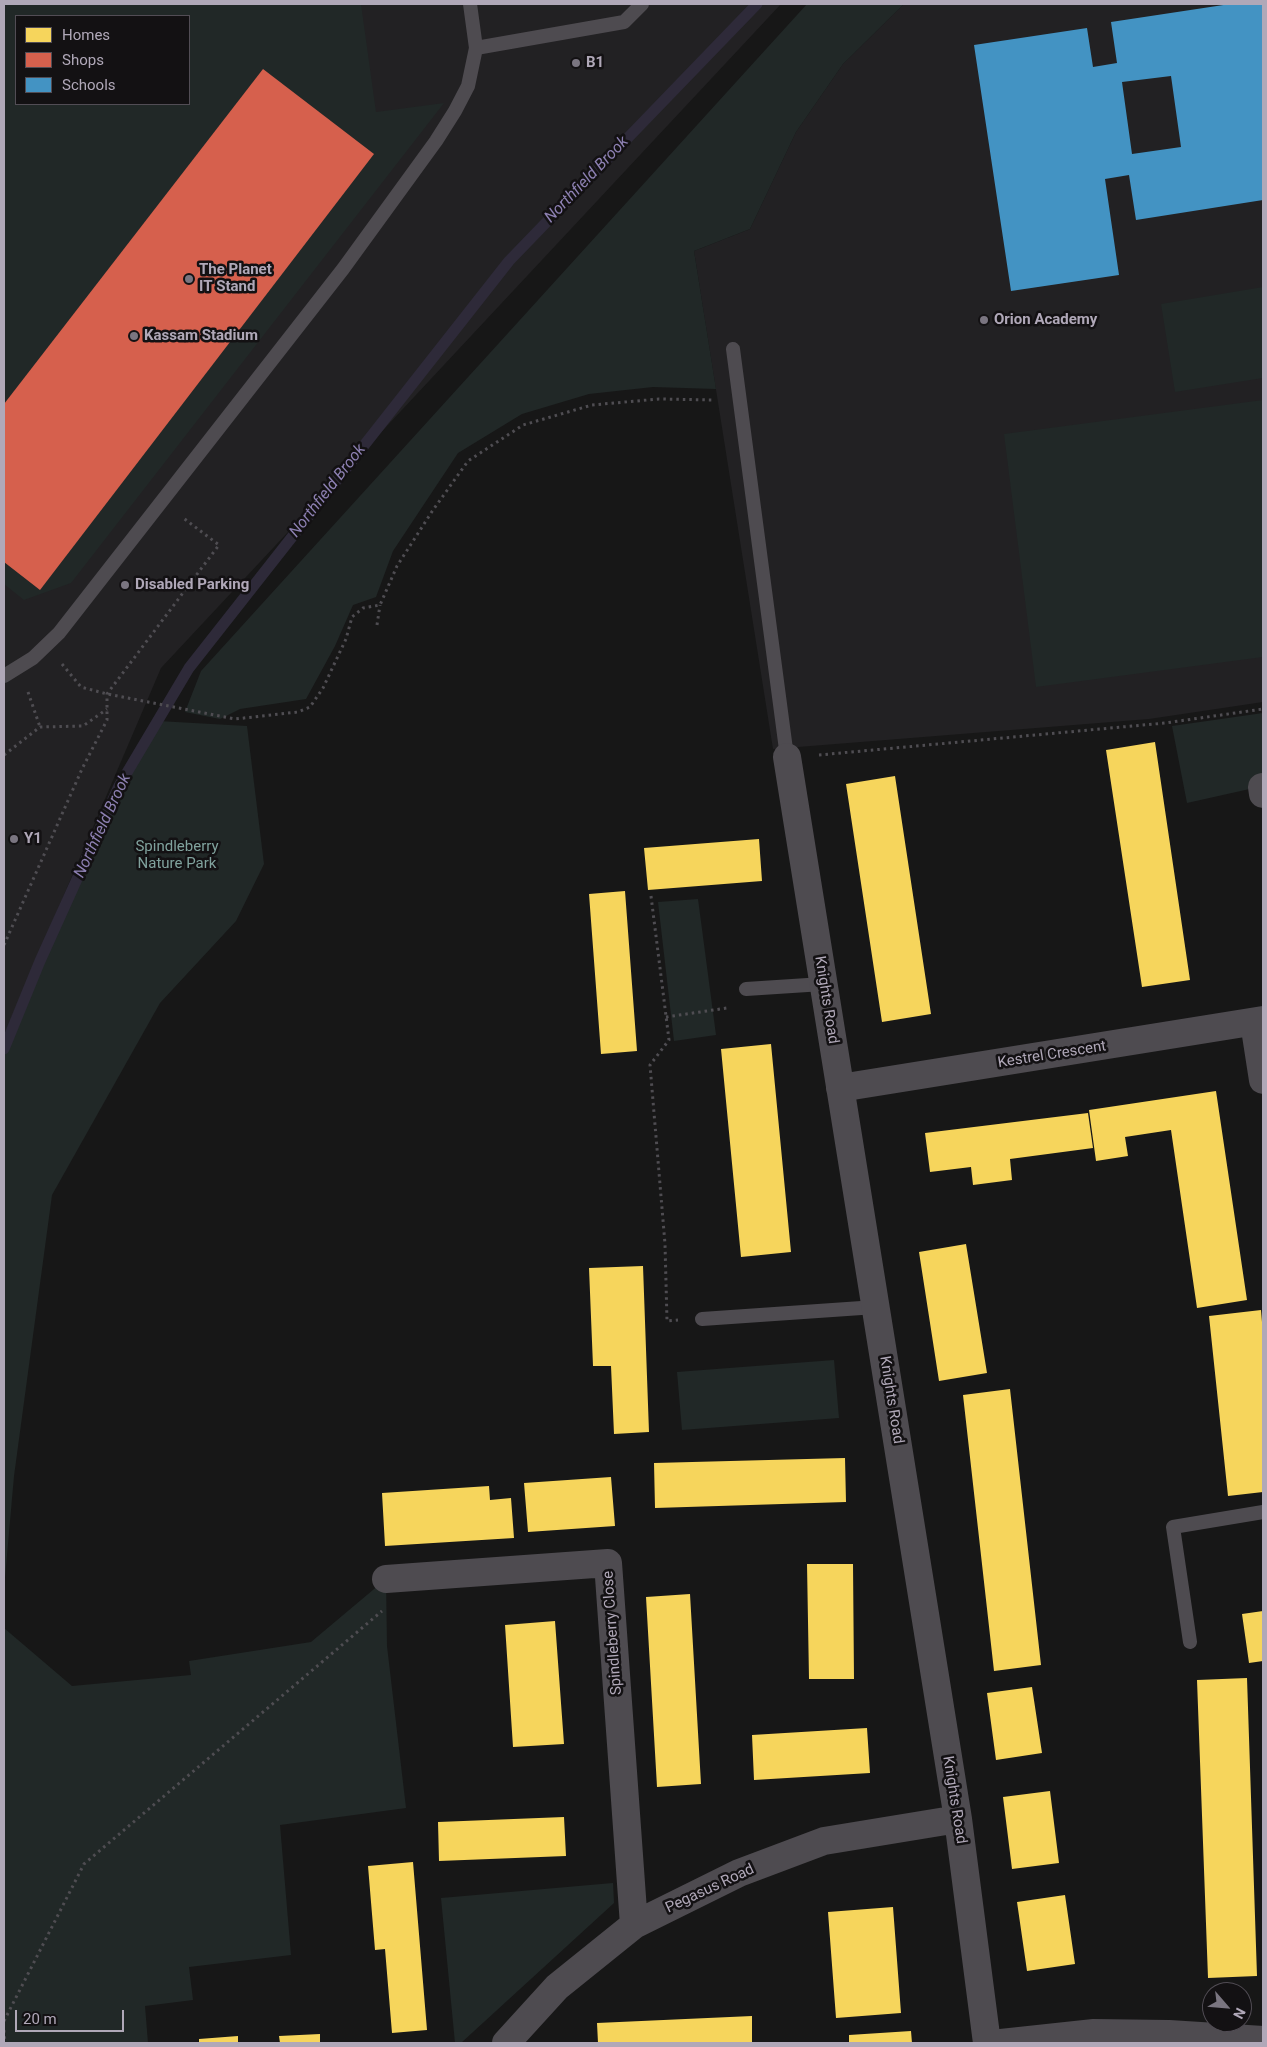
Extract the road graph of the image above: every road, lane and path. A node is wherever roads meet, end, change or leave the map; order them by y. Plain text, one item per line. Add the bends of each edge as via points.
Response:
1 (470, 4) edge
2 (642, 4) edge
3 (476, 48) junction
4 (733, 349) dead end
5 (740, 398) junction
6 (161, 501) junction
7 (380, 606) junction
8 (378, 625) dead end
9 (61, 662) dead end
10 (20, 667) junction
11 (4, 676) edge
12 (108, 694) junction
13 (108, 709) junction
14 (1263, 709) edge
15 (40, 727) junction
16 (4, 755) edge
17 (787, 757) junction
18 (651, 896) dead end
19 (4, 945) edge
20 (823, 984) junction
21 (746, 989) joint
22 (666, 1017) junction
23 (1259, 1021) edge
24 (1263, 1080) edge
25 (840, 1088) junction
26 (876, 1307) junction
27 (702, 1319) joint
28 (1263, 1512) edge
29 (386, 1579) dead end
30 (384, 1608) dead end
31 (1190, 1642) dead end
32 (958, 1819) junction
33 (634, 1925) junction
34 (4, 2021) edge
35 (4, 2030) edge
36 (1263, 2040) edge
37 (5, 2043) edge
38 (506, 2043) edge
39 (987, 2043) edge
40 (1001, 2043) edge

1 - 3 lane
2 - 3 lane via 624,22
3 - 6 lane via 468,86 436,142 343,269
4 - 5 lane
5 - 7 path via 659,399 592,405 523,425 468,461 397,566
5 - 17 lane
6 - 10 lane via 59,633 46,648
6 - 12 path via 219,545
7 - 8 path
7 - 12 path via 363,608 352,616 346,639 323,688 310,707 298,712 235,719
9 - 12 path via 80,687
10 - 11 lane
10 - 15 path
12 - 13 path
13 - 15 path via 83,726
13 - 19 path via 107,720
14 - 17 path via 1155,724
15 - 16 path
17 - 20 street, Knights Road
18 - 22 path
20 - 21 lane
20 - 25 street, Knights Road
21 - 22 path via 737,1006
22 - 27 path via 669,1040 650,1065 665,1244 667,1321
23 - 24 street
23 - 25 street, Kestrel Crescent
25 - 26 street, Knights Road
26 - 27 lane
26 - 32 street, Knights Road
28 - 31 lane via 1173,1527
29 - 33 street, Spindleberry Close via 608,1563
30 - 34 path via 84,1864
32 - 33 street, Pegasus Road via 824,1840 739,1873
32 - 39 street, Knights Road
33 - 38 street, Pegasus Road via 557,1986
35 - 37 path
36 - 40 street via 1094,2033

